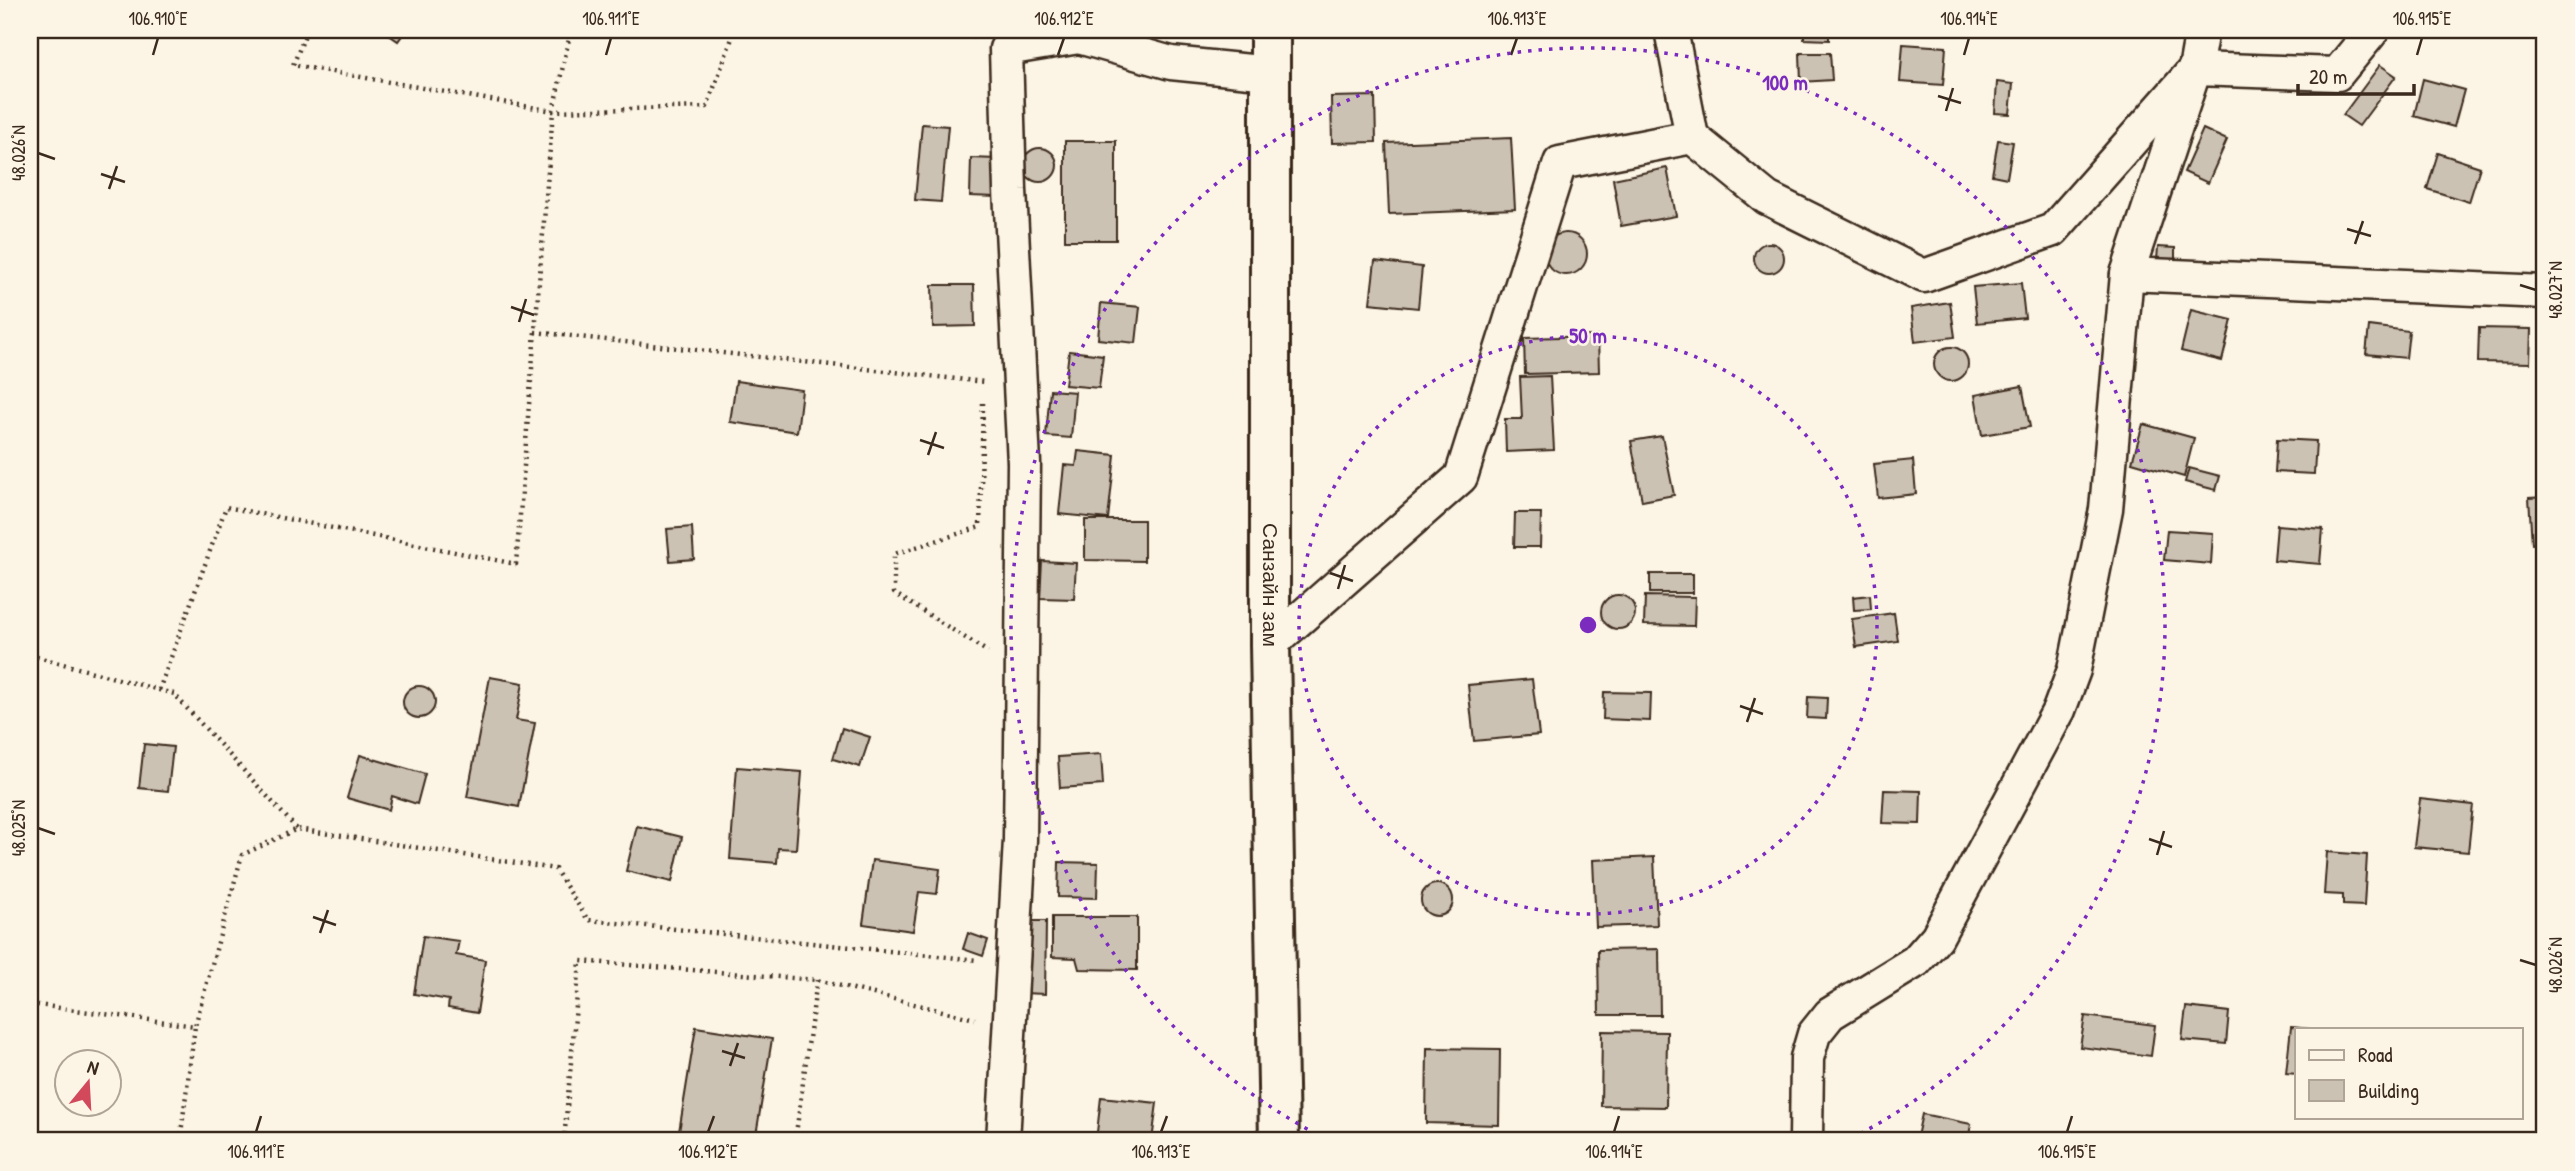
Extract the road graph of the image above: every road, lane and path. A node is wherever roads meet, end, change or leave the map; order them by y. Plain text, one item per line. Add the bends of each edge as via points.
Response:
1 (307, 30) edge
2 (571, 30) edge
3 (735, 30) edge
4 (909, 30) edge
5 (1270, 30) edge
6 (1671, 30) edge
7 (2202, 30) edge
8 (2373, 30) edge
9 (1077, 33) edge
10 (983, 37) dead end
11 (2195, 69) junction
12 (1270, 73) junction
13 (553, 111) junction
14 (1692, 137) junction
15 (2127, 275) junction
16 (2545, 292) edge
17 (535, 332) junction
18 (986, 370) dead end
19 (984, 383) junction
20 (1270, 645) junction
21 (30, 655) edge
22 (992, 655) dead end
23 (159, 690) junction
24 (297, 829) junction
25 (1013, 963) junction
26 (817, 980) junction
27 (30, 1004) edge
28 (976, 1020) dead end
29 (195, 1026) junction
30 (180, 1141) edge
31 (564, 1141) edge
32 (795, 1141) edge
33 (1003, 1141) edge
34 (1279, 1141) edge
35 (1806, 1141) edge

1 - 13 path via 293,65
2 - 13 path
3 - 13 path via 707,107
4 - 10 path
5 - 12 main road, Санзайн зам
6 - 14 street
7 - 11 street
8 - 11 street via 2337,74
9 - 12 street via 1171,62
9 - 25 street via 1006,49 1024,463 1020,840
11 - 14 street via 2053,230 1924,276 1767,198
11 - 15 street
12 - 20 main road, Санзайн зам
13 - 17 path
14 - 20 street via 1560,163 1461,477
15 - 16 street
15 - 35 street via 2106,509 2074,670 2059,710 1937,937 1916,961 1830,1014 1814,1034 1807,1058
17 - 19 path
17 - 23 path via 516,564 226,507
18 - 19 path
19 - 22 path via 980,527 894,554 894,593
20 - 34 main road, Санзайн зам
21 - 23 path
23 - 24 path via 174,694
24 - 25 path via 555,869 588,920
24 - 29 path via 242,855
25 - 33 street
26 - 28 path
26 - 31 path via 580,961
26 - 32 path
27 - 29 path
29 - 30 path

